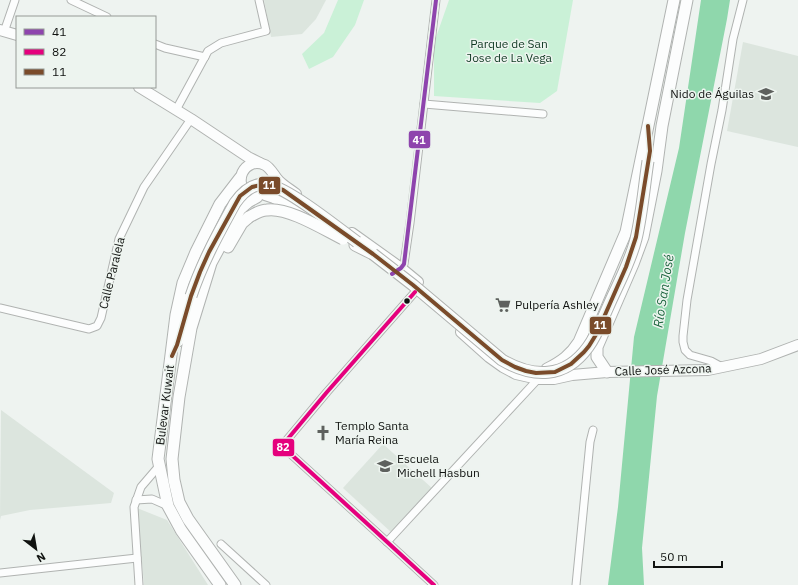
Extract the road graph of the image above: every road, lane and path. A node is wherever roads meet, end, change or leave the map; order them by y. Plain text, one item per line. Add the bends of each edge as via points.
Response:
1 (14, 0) edge
2 (71, 0) edge
3 (258, 0) edge
4 (436, 0) edge
5 (674, 0) edge
6 (688, 0) edge
7 (743, 0) edge
8 (105, 16) edge
9 (2, 31) edge
10 (16, 35) edge
11 (156, 44) edge
12 (205, 57) junction
13 (141, 88) edge
14 (424, 104) junction
15 (176, 110) junction
16 (543, 114) dead end
17 (191, 119) junction
18 (648, 126) junction
19 (662, 126) junction
20 (237, 149) junction
21 (649, 156) junction
22 (260, 163) junction
23 (274, 175) junction
24 (240, 176) junction
25 (261, 196) junction
26 (373, 254) junction
27 (401, 268) junction
28 (392, 274) junction
29 (203, 289) junction
30 (415, 292) junction
31 (0, 308) edge
32 (798, 345) edge
33 (172, 356) junction
34 (722, 367) junction
35 (549, 372) junction
36 (611, 372) junction
37 (538, 379) junction
38 (593, 430) dead end
39 (159, 466) junction
40 (136, 500) junction
41 (168, 506) junction
42 (387, 542) junction
43 (221, 544) dead end
44 (137, 558) junction
45 (0, 573) edge
46 (139, 585) edge
47 (220, 585) edge
48 (235, 585) edge
49 (266, 585) edge
50 (434, 585) edge
51 (576, 585) edge

1 - 9 street
2 - 8 street
3 - 12 street via 266,31 221,43 208,51
4 - 14 street
5 - 18 main road
6 - 19 main road
7 - 34 street via 733,38 687,300 683,336 685,350 690,355
9 - 10 main road
11 - 12 street
12 - 15 street
13 - 15 main road
14 - 16 street
14 - 27 street via 409,230 404,264
15 - 17 main road
17 - 20 main road
17 - 31 street, Calle Paralela via 144,187 119,239 97,326 89,329
18 - 21 main road
18 - 35 main road via 626,232 579,342 574,351
19 - 21 main road
19 - 36 main road via 643,237 596,347 597,357
20 - 22 main road
20 - 24 main road
21 - 26 main road, bridge via 636,237 626,267 589,346 578,359 559,370 536,373 502,360
22 - 23 main road via 269,168
22 - 24 main road via 248,165
23 - 25 main road via 272,189
23 - 27 main road, Calle José Azcona via 308,203
24 - 25 main road via 242,189 246,193
24 - 33 main road, Bulevar Kuwait via 220,204 183,283 176,315
25 - 28 main road, Calle José Azcona via 274,198 319,222
25 - 29 main road, Bulevar Kuwait via 240,209 211,262
26 - 29 main road, bridge via 301,218 280,210 266,210 242,223
26 - 33 main road, bridge via 283,190 265,184 246,190 235,203 208,252
27 - 28 street
27 - 35 main road, Calle José Azcona via 496,349 520,364
28 - 30 main road, Calle José Azcona
29 - 48 main road, Bulevar Kuwait via 191,328 180,397 172,459 174,480 179,502 188,519
30 - 37 main road, Calle José Azcona via 503,367 516,374
30 - 42 street via 327,392 283,447
32 - 34 main road, Calle José Azcona via 761,359
33 - 39 main road, Bulevar Kuwait via 163,415
34 - 36 main road, Calle José Azcona via 708,370
35 - 36 main road, Calle José Azcona via 572,375
35 - 37 main road, Calle José Azcona
37 - 42 street
38 - 51 street
39 - 40 street via 141,487
39 - 41 main road, Bulevar Kuwait
40 - 41 street via 152,499
40 - 44 street via 134,507
41 - 47 main road, Bulevar Kuwait
42 - 50 street
43 - 49 street
44 - 45 street
44 - 46 street

